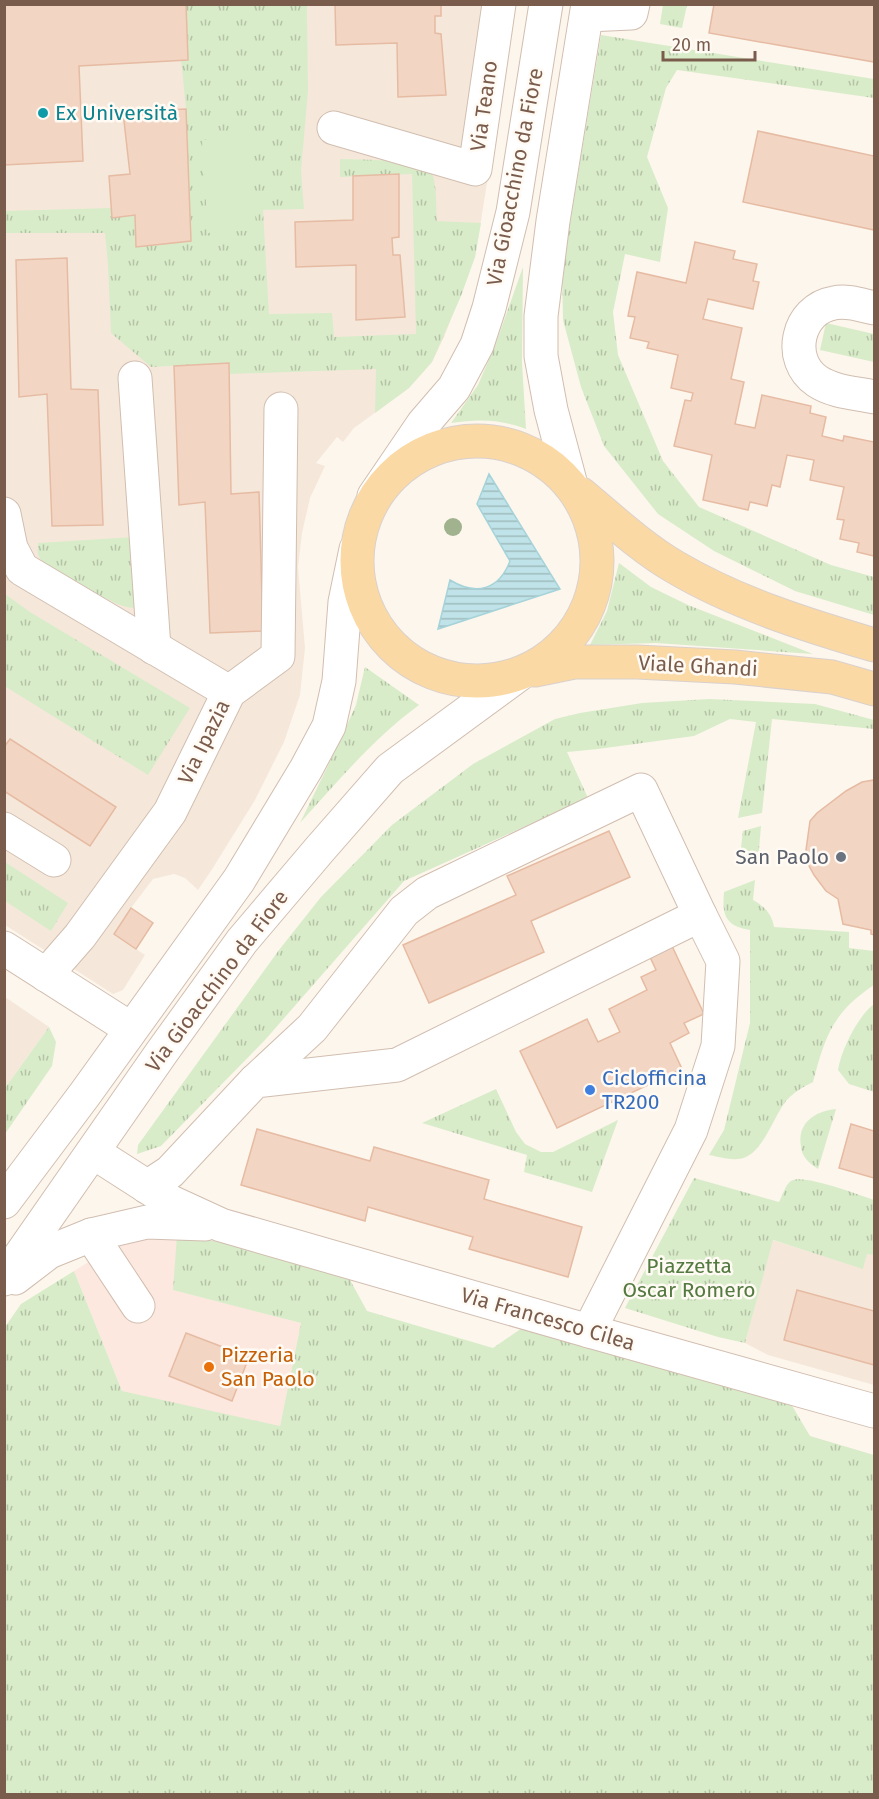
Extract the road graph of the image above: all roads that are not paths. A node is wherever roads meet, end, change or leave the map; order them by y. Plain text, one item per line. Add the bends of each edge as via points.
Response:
1 (499, 4) edge
2 (546, 4) edge
3 (633, 4) edge
4 (588, 10) edge
5 (334, 128) dead end
6 (874, 308) edge
7 (135, 378) dead end
8 (874, 397) edge
9 (281, 409) dead end
10 (571, 485) junction
11 (374, 496) junction
12 (4, 514) edge
13 (356, 549) junction
14 (874, 645) edge
15 (153, 648) junction
16 (521, 673) junction
17 (874, 689) edge
18 (229, 692) junction
19 (4, 829) edge
20 (54, 861) dead end
21 (700, 915) junction
22 (4, 948) edge
23 (46, 975) junction
24 (131, 1029) junction
25 (255, 1082) junction
26 (93, 1152) junction
27 (147, 1187) junction
28 (4, 1202) edge
29 (221, 1225) junction
30 (91, 1235) junction
31 (4, 1279) edge
32 (4, 1286) edge
33 (138, 1306) dead end
34 (590, 1331) junction
35 (874, 1411) edge

1 - 5 street, Via Teano via 475,169
2 - 11 street, Via Gioacchino da Fiore via 513,212 480,335 454,388 423,424
3 - 4 street via 631,12
4 - 10 street, Via Gioacchino da Fiore via 541,316 541,356
6 - 8 street via 847,302 819,308 808,318 798,344 806,371 816,381
7 - 15 street
9 - 18 street via 278,656
10 - 11 main road via 543,460 508,444 470,440 432,448 399,467
10 - 14 main road via 624,531 682,571 759,608
10 - 16 main road via 588,513 597,544 597,576 588,607 572,635 550,657
11 - 13 main road via 362,521
12 - 15 street, Via Ipazia via 10,548 22,570
13 - 16 main road via 358,584 370,617 391,645 419,667 464,680 487,681
13 - 24 street, Via Gioacchino da Fiore via 345,602 339,681 329,726 238,880
15 - 18 street, Via Ipazia
16 - 17 main road, Viale Ghandi via 574,662 648,662 832,677
16 - 26 street, Via Gioacchino da Fiore via 390,769 242,941
18 - 23 street, Via Ipazia via 170,812 80,936
19 - 20 street
21 - 25 street via 397,1065
21 - 25 street via 641,790 427,893 404,911 312,1028
21 - 34 street via 723,961 718,1046 691,1130
22 - 23 street
23 - 24 street
24 - 28 street, Via Gioacchino da Fiore
25 - 27 street via 170,1172
26 - 27 street
26 - 31 street, Via Gioacchino da Fiore
27 - 29 street
29 - 30 street via 147,1222
29 - 34 street, Via Francesco Cilea
30 - 32 street via 49,1252
30 - 33 street
34 - 35 street, Via Francesco Cilea

